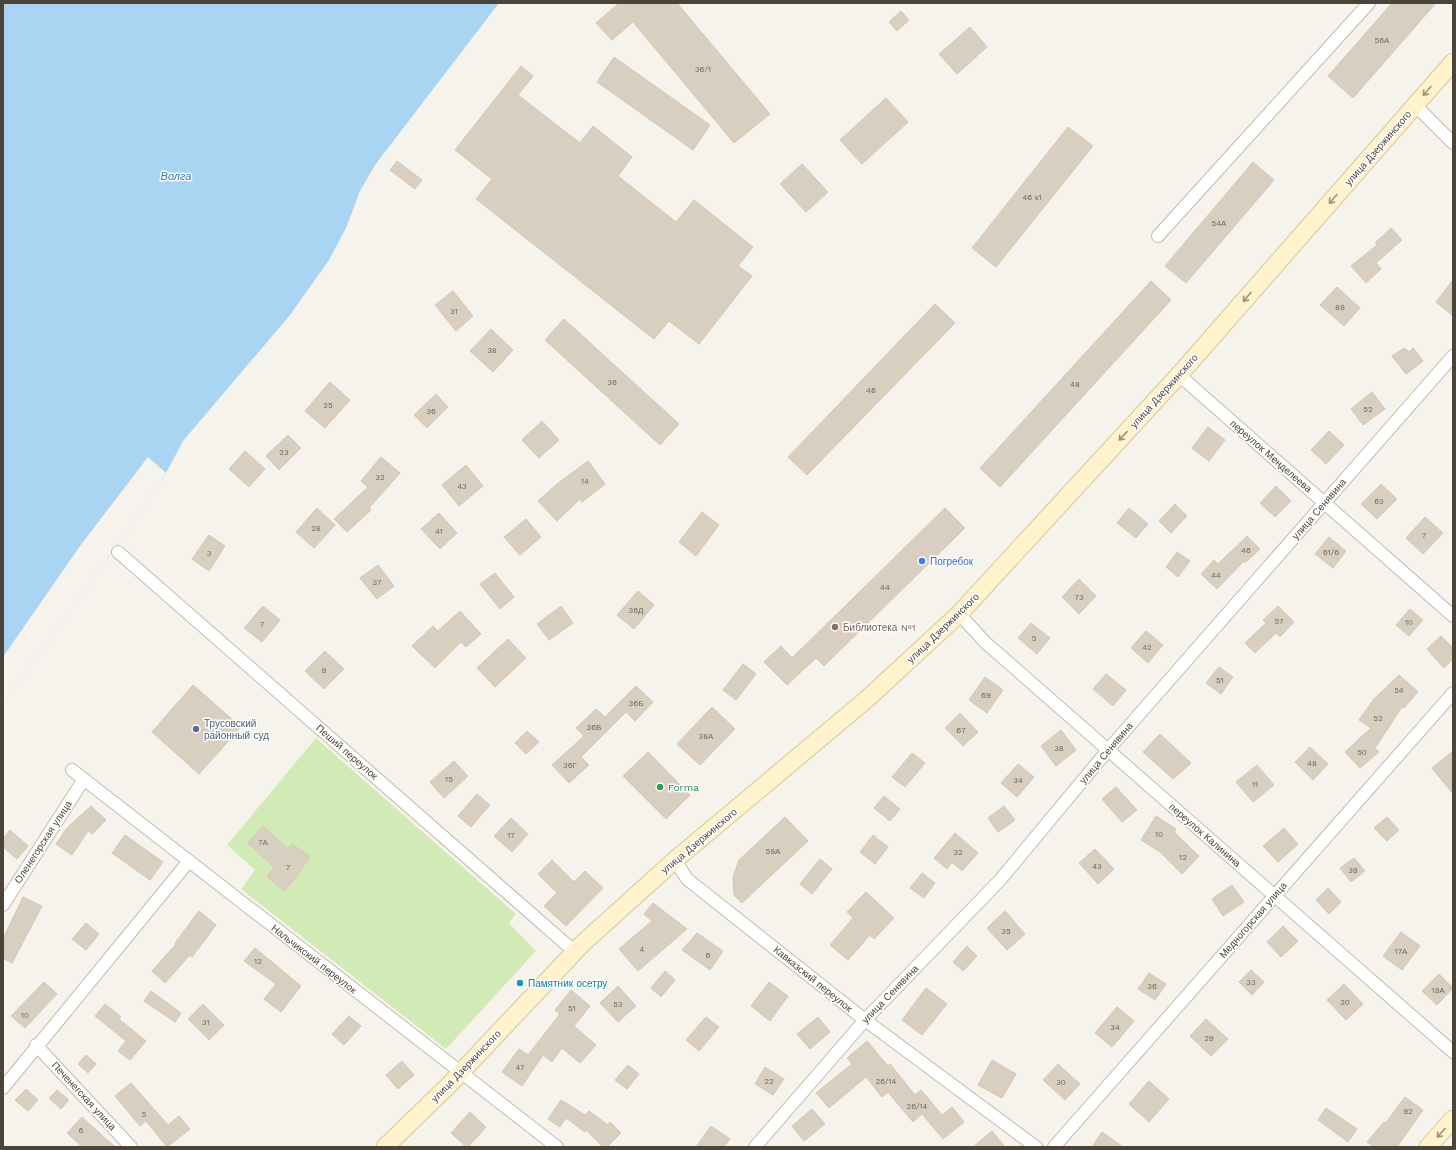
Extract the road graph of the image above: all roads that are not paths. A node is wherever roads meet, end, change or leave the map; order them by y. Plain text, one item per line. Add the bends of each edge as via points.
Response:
1 (1369, 3) edge
2 (1453, 62) edge
3 (1415, 105) junction
4 (1453, 143) edge
5 (1158, 236) dead end
6 (1453, 356) edge
7 (1179, 375) junction
8 (1324, 503) junction
9 (118, 552) dead end
10 (959, 614) junction
11 (1453, 616) edge
12 (1453, 693) edge
13 (1108, 750) junction
14 (72, 770) dead end
15 (84, 779) junction
16 (675, 860) junction
17 (189, 862) junction
18 (1275, 896) junction
19 (3, 905) edge
20 (575, 952) junction
21 (865, 1020) junction
22 (36, 1046) junction
23 (1453, 1052) edge
24 (460, 1072) junction
25 (3, 1088) edge
26 (1453, 1119) edge
27 (131, 1147) edge
28 (385, 1147) edge
29 (557, 1147) edge
30 (755, 1147) edge
31 (1036, 1147) edge
32 (1054, 1147) edge
33 (1428, 1147) edge

1 - 5 street
2 -> 3 main road, улица Дзержинского
3 - 4 street
3 -> 7 main road, улица Дзержинского
6 - 8 street, улица Сенявина
7 - 8 street, переулок Менделеева
7 -> 10 main road, улица Дзержинского
8 - 11 street, переулок Менделеева
8 - 13 street, улица Сенявина
9 - 20 street, Пеший переулок
10 - 13 street, переулок Калинина via 986,643
10 - 16 main road, улица Дзержинского via 867,699
12 - 18 street, Медногорская улица
13 - 18 street, переулок Калинина
13 - 21 street, улица Сенявина via 1000,880
14 - 15 street, Нальчикский переулок
15 - 17 street, Нальчикский переулок
15 - 19 street, Оленегорская улица
16 - 20 main road, улица Дзержинского
16 - 21 street, Кавказский переулок via 687,879
17 - 22 street
17 - 24 street, Нальчикский переулок
18 - 23 street, переулок Калинина
18 - 32 street, Медногорская улица
20 - 24 main road, улица Дзержинского
21 - 30 street, улица Сенявина
21 - 31 street, Кавказский переулок
22 - 25 street
22 - 27 street, Печенегская улица
24 - 28 main road, улица Дзержинского
24 - 29 street, Нальчикский переулок
26 -> 33 main road

